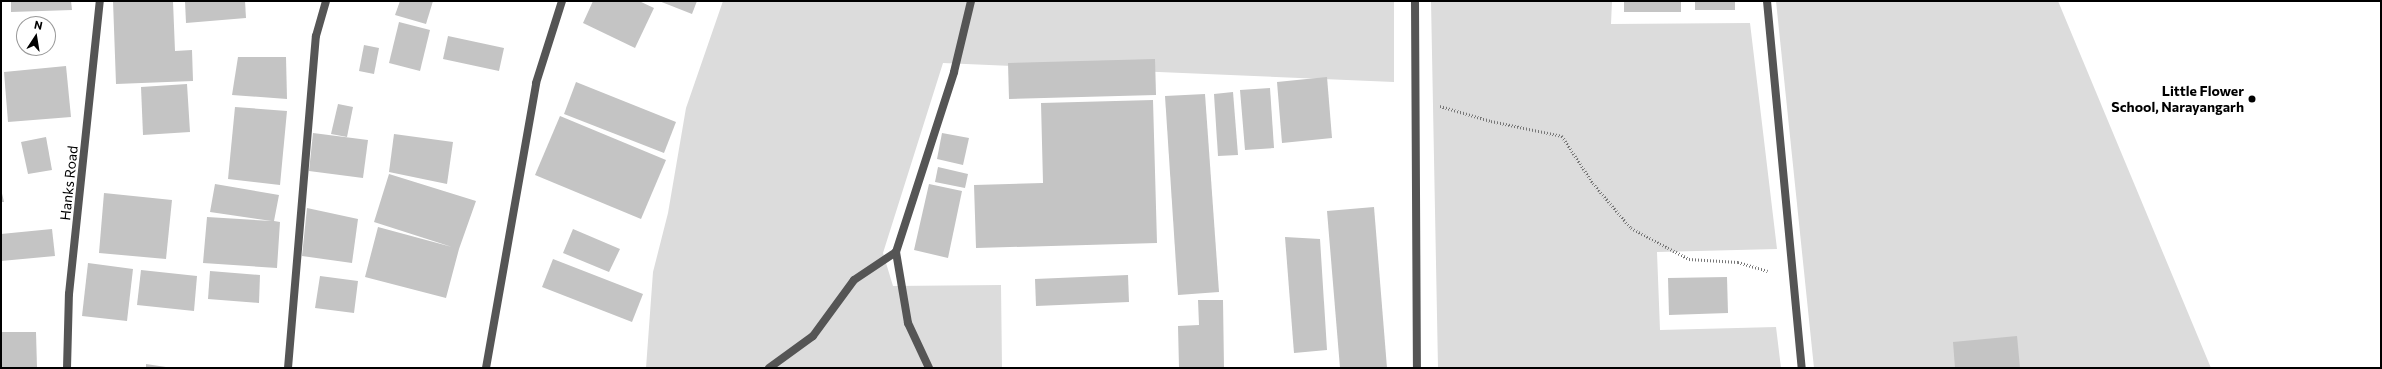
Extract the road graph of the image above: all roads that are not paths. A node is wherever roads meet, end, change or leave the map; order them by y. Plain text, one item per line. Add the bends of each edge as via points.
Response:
1 (100, 1) edge
2 (326, 1) edge
3 (562, 1) edge
4 (971, 1) edge
5 (1415, 1) edge
6 (1767, 1) edge
7 (896, 252) junction
8 (67, 368) edge
9 (288, 368) edge
10 (486, 368) edge
11 (769, 368) edge
12 (929, 368) edge
13 (1417, 368) edge
14 (1802, 368) edge

1 - 8 street, Hanks Road via 69,294
2 - 9 street via 316,36
3 - 10 street via 536,83
4 - 7 street via 954,72
5 - 13 street
6 - 14 street
7 - 11 street via 854,280 813,336
7 - 12 street via 908,323

